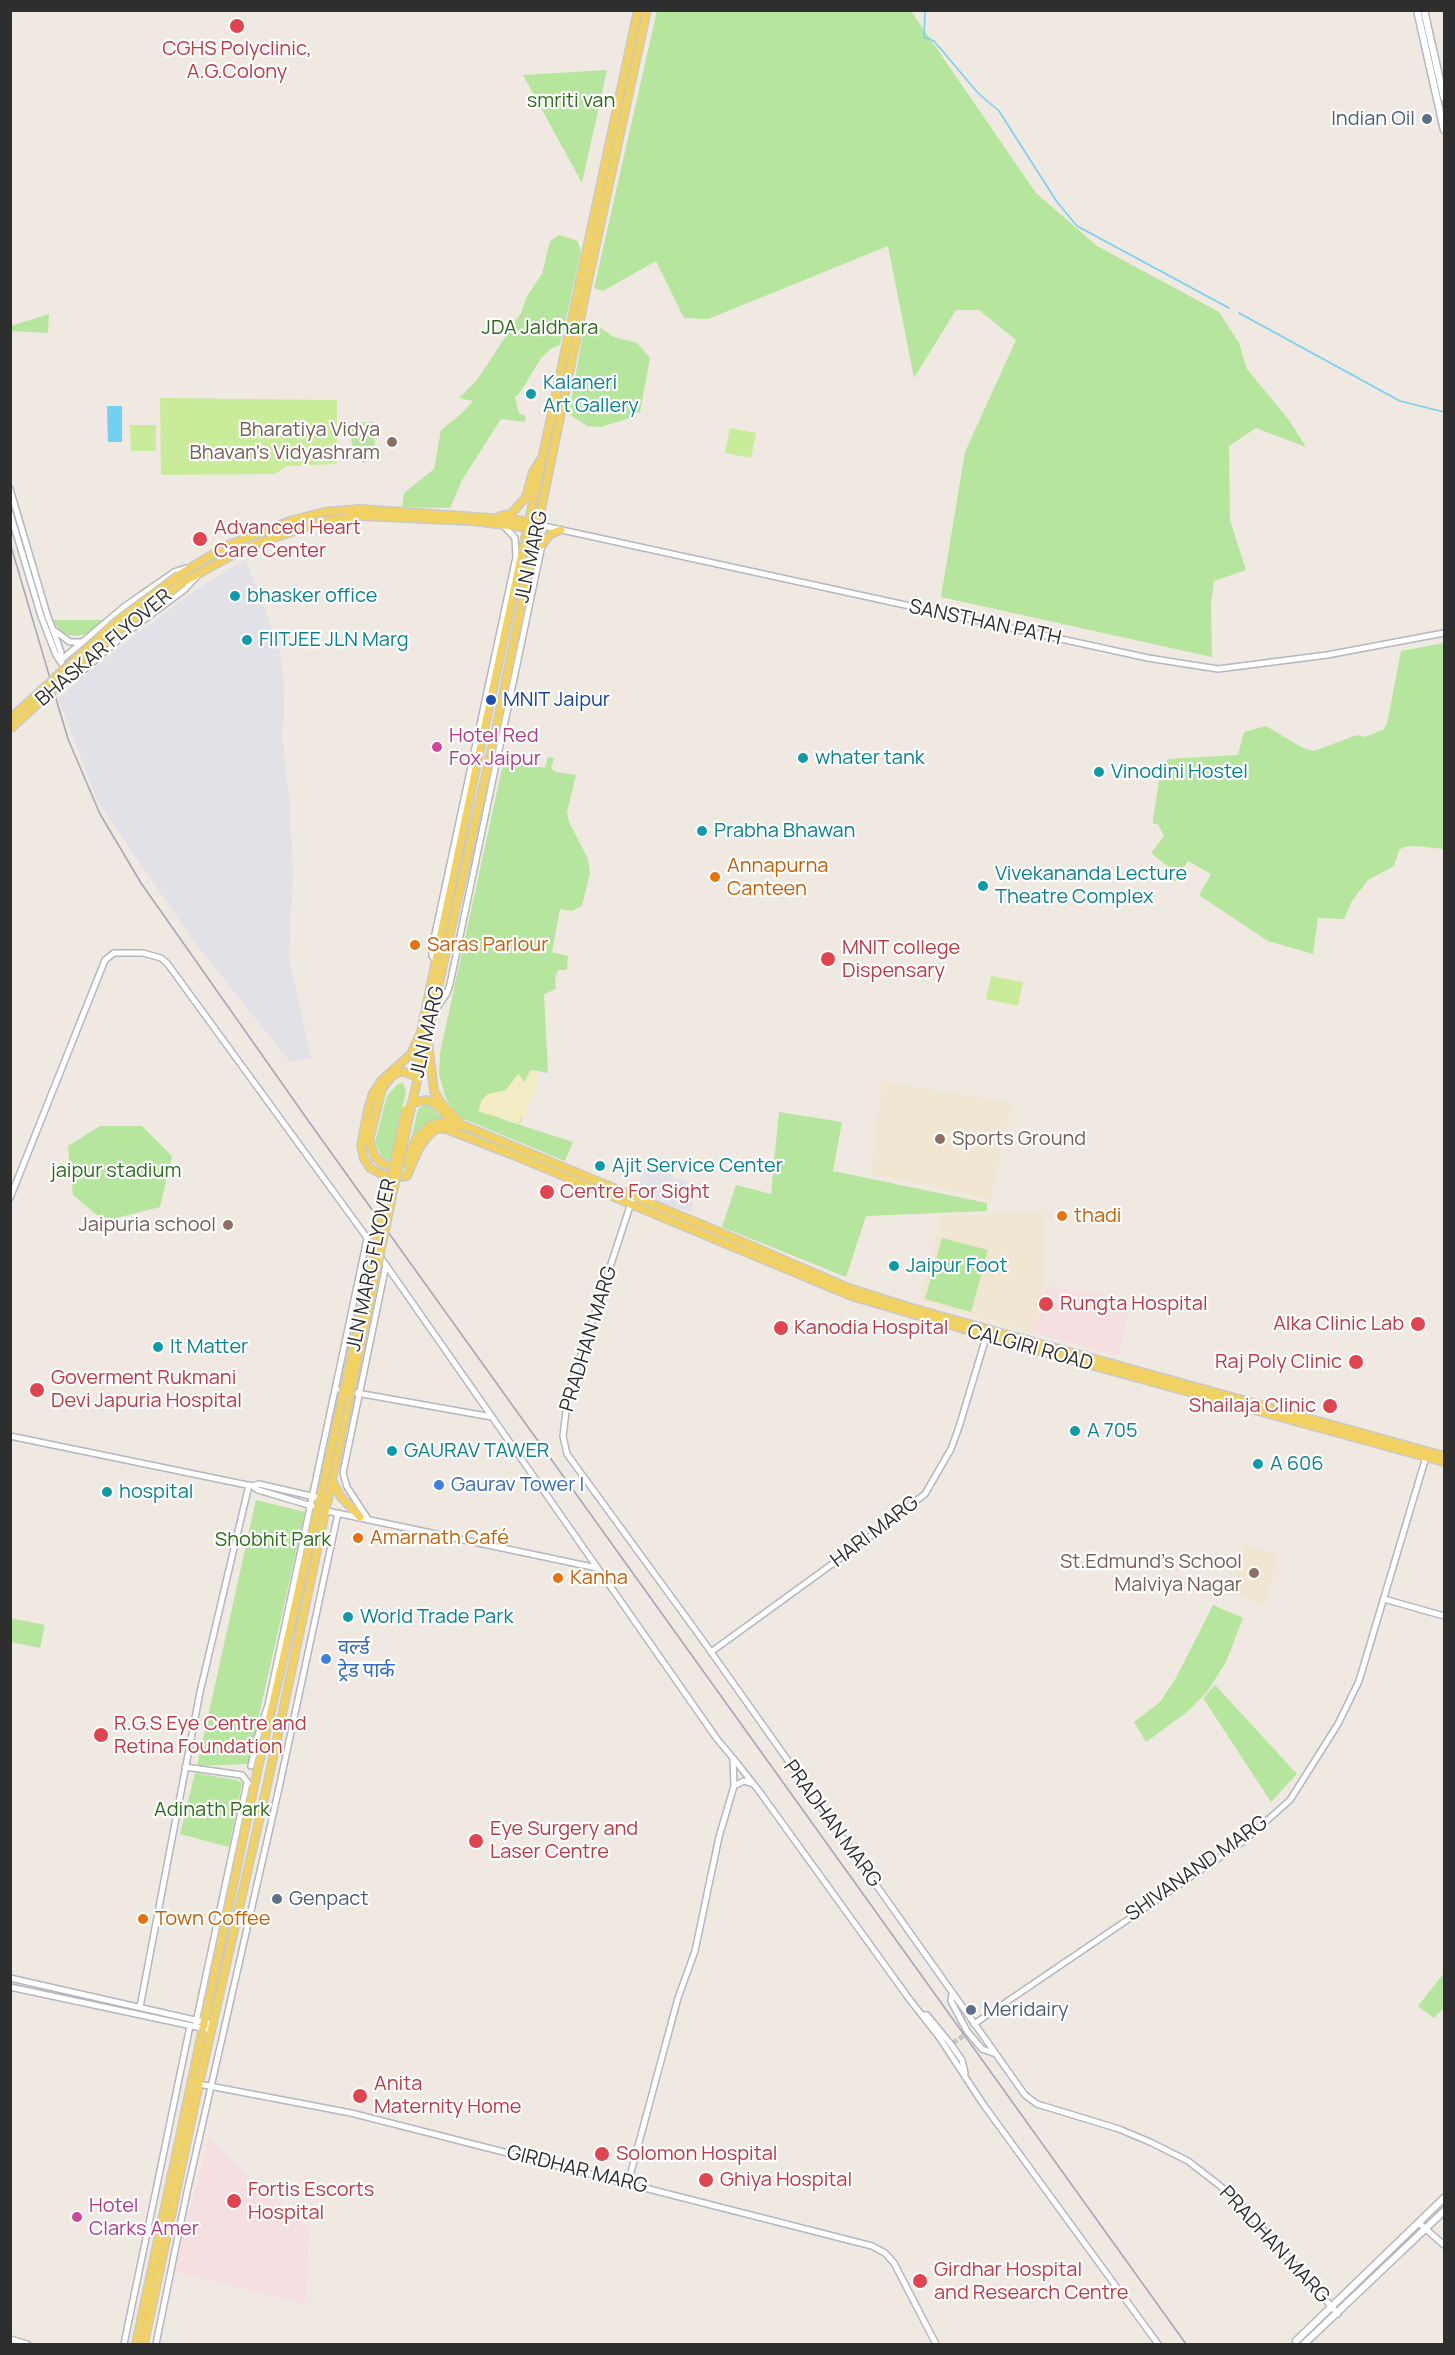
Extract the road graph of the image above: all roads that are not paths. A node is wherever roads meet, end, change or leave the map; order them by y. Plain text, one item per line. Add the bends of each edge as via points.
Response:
1 (638, 10) edge
2 (647, 10) edge
3 (1417, 10) edge
4 (1424, 10) edge
5 (1444, 98) edge
6 (1444, 130) edge
7 (543, 457) junction
8 (10, 489) edge
9 (361, 512) junction
10 (10, 513) edge
11 (495, 518) junction
12 (501, 524) junction
13 (528, 525) junction
14 (538, 527) junction
15 (561, 530) junction
16 (542, 545) junction
17 (533, 551) junction
18 (192, 566) junction
19 (200, 571) junction
20 (181, 578) junction
21 (524, 610) junction
22 (52, 627) junction
23 (500, 632) junction
24 (1444, 633) edge
25 (83, 642) junction
26 (500, 657) junction
27 (60, 661) junction
28 (10, 719) edge
29 (484, 722) junction
30 (10, 729) edge
31 (431, 1016) junction
32 (421, 1032) junction
33 (427, 1037) junction
34 (414, 1076) junction
35 (412, 1103) junction
36 (408, 1110) junction
37 (452, 1124) junction
38 (465, 1126) junction
39 (457, 1134) junction
40 (599, 1188) junction
41 (633, 1197) junction
42 (10, 1198) edge
43 (631, 1205) junction
44 (367, 1239) junction
45 (386, 1265) junction
46 (987, 1333) junction
47 (336, 1389) junction
48 (360, 1393) junction
49 (492, 1417) junction
50 (10, 1436) edge
51 (1444, 1456) edge
52 (1426, 1457) junction
53 (1444, 1462) edge
54 (332, 1481) junction
55 (250, 1486) junction
56 (317, 1498) junction
57 (315, 1507) junction
58 (327, 1511) junction
59 (338, 1514) junction
60 (364, 1518) junction
61 (597, 1568) junction
62 (1384, 1599) junction
63 (1444, 1616) edge
64 (711, 1652) junction
65 (265, 1725) junction
66 (733, 1758) junction
67 (185, 1767) junction
68 (254, 1767) junction
69 (242, 1775) junction
70 (251, 1784) junction
71 (754, 1785) junction
72 (734, 1786) junction
73 (10, 1978) edge
74 (10, 1987) edge
75 (952, 1994) junction
76 (140, 2007) junction
77 (922, 2015) junction
78 (198, 2025) junction
79 (974, 2025) junction
80 (212, 2027) junction
81 (994, 2053) junction
82 (965, 2074) junction
83 (198, 2084) junction
84 (211, 2087) junction
85 (628, 2183) junction
86 (1444, 2198) edge
87 (1444, 2211) edge
88 (1419, 2223) junction
89 (1426, 2228) junction
90 (1444, 2245) edge
91 (1332, 2308) junction
92 (1338, 2314) junction
93 (10, 2338) edge
94 (1296, 2341) dead end
95 (27, 2344) edge
96 (124, 2344) edge
97 (136, 2344) edge
98 (144, 2344) edge
99 (156, 2344) edge
100 (936, 2344) edge
101 (1158, 2344) edge
102 (1304, 2344) edge

1 - 7 main road, JLN MARG
2 - 14 main road, JLN MARG
3 - 6 main road
4 - 5 main road
7 - 11 main road via 533,472 526,497 511,514
7 - 13 main road, JLN MARG
8 - 22 street
9 - 11 main road
9 - 12 main road
9 - 18 main road, BHASKAR FLYOVER via 324,512 290,521 226,546
9 - 19 main road, BHASKAR FLYOVER via 240,550
10 - 27 street via 41,616
11 - 13 main road via 519,520
12 - 13 main road
12 - 23 street via 517,545
13 - 14 main road
13 - 26 main road, JLN MARG
14 - 15 street, SANSTHAN PATH
14 - 17 main road, JLN MARG
15 - 16 main road via 550,534
15 - 24 street, SANSTHAN PATH via 1148,658 1218,669 1328,655
16 - 17 main road
16 - 21 street
17 - 21 main road, JLN MARG
18 - 20 main road, BHASKAR FLYOVER
18 - 25 street via 174,572 125,606
19 - 20 main road, BHASKAR FLYOVER
19 - 27 street via 184,590 77,676 68,673
20 - 28 main road, BHASKAR FLYOVER, bridge via 117,621
20 - 30 main road, BHASKAR FLYOVER, bridge
21 - 31 main road, JLN MARG
21 - 31 street via 495,776 450,984
22 - 25 street via 70,642
22 - 27 street via 62,652
23 - 26 main road
23 - 29 street
25 - 27 street
26 - 29 main road, JLN MARG
29 - 32 main road, JLN MARG
31 - 33 main road, JLN MARG
32 - 34 main road, JLN MARG FLYOVER
32 - 39 main road via 411,1054 389,1072 373,1093 361,1145 364,1159 379,1173 401,1179 407,1176 428,1136 436,1130
33 - 35 main road, JLN MARG
33 - 38 main road via 434,1091
34 - 36 main road, JLN MARG FLYOVER
34 - 37 main road via 399,1072 382,1089 369,1140 375,1157 389,1167 402,1164 425,1129
35 - 36 main road, JLN MARG FLYOVER
35 - 37 main road via 432,1102
36 - 54 main road, JLN MARG FLYOVER, bridge
36 - 56 main road, JLN MARG FLYOVER, bridge via 322,1490
37 - 38 main road
37 - 39 main road
38 - 40 main road, CALGIRI ROAD
39 - 40 main road, CALGIRI ROAD
40 - 41 main road, CALGIRI ROAD
40 - 43 main road, CALGIRI ROAD
41 - 43 street, PRADHAN MARG
41 - 46 main road, CALGIRI ROAD via 849,1288
42 - 44 street via 105,960 114,953 154,955 167,963
43 - 46 main road, CALGIRI ROAD via 851,1296
43 - 64 street, PRADHAN MARG via 568,1395 564,1449
44 - 45 street
44 - 47 street
45 - 48 street
45 - 49 street
46 - 51 main road, CALGIRI ROAD
46 - 52 main road, CALGIRI ROAD
46 - 64 street, HARI MARG via 956,1435 925,1494
47 - 48 street
47 - 56 street
48 - 49 street
48 - 60 street via 343,1473
49 - 61 street
50 - 55 street
52 - 53 main road, CALGIRI ROAD
52 - 62 street, SHIVANAND MARG
54 - 58 main road, JLN MARG FLYOVER
54 - 60 main road via 341,1497
55 - 56 street via 259,1484
55 - 57 street
55 - 67 street
56 - 57 main road, JLN MARG FLYOVER
57 - 65 main road, JLN MARG FLYOVER
58 - 59 street
58 - 80 main road, JLN MARG FLYOVER
59 - 60 street
59 - 84 street
60 - 61 street
61 - 66 street
62 - 63 street
62 - 79 street, SHIVANAND MARG via 1354,1692 1290,1800 1245,1840
64 - 75 street, PRADHAN MARG
65 - 68 main road, JLN MARG FLYOVER
65 - 68 street via 258,1735
66 - 71 street
66 - 72 street
67 - 69 street
67 - 76 street
68 - 69 street
68 - 70 main road, JLN MARG FLYOVER
69 - 70 street
70 - 78 main road, JLN MARG FLYOVER
71 - 72 street via 744,1781
71 - 77 street
72 - 85 street via 695,1951 678,1998
73 - 76 street
74 - 78 street
75 - 79 street, PRADHAN MARG
75 - 81 street via 951,2001 967,2034 982,2049
76 - 78 street
77 - 82 street
77 - 82 street via 927,2015 952,2044
78 - 80 street
78 - 96 street
78 - 97 main road, JLN MARG FLYOVER
79 - 81 street, PRADHAN MARG
80 - 83 main road, JLN MARG FLYOVER
81 - 91 street, PRADHAN MARG via 1020,2090 1037,2104 1150,2142 1188,2162 1219,2185
82 - 101 street
83 - 84 street, GIRDHAR MARG
83 - 98 main road, JLN MARG FLYOVER
84 - 85 street, GIRDHAR MARG via 318,2105
84 - 99 street
85 - 100 street, GIRDHAR MARG via 878,2248 894,2263
86 - 88 main road
87 - 89 main road
88 - 89 street
88 - 91 main road
89 - 90 street
89 - 92 main road
91 - 92 street, PRADHAN MARG
91 - 94 main road
92 - 102 main road
93 - 95 street

